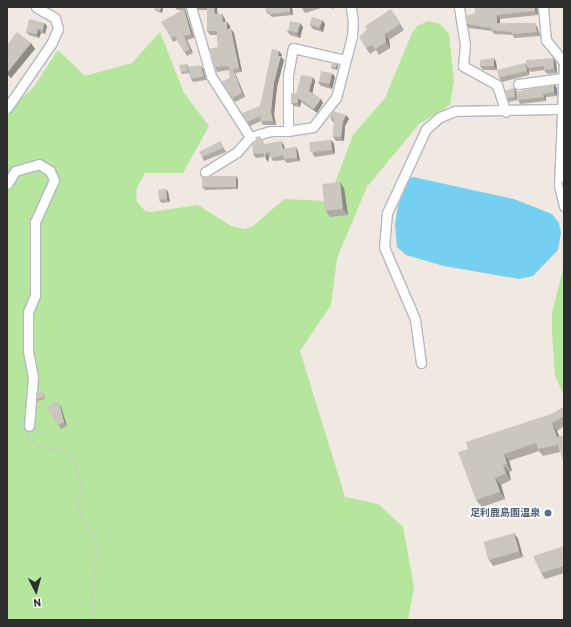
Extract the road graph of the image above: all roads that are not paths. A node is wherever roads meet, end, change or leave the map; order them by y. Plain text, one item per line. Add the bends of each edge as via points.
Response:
1 (36, 7) edge
2 (191, 7) edge
3 (351, 7) edge
4 (459, 7) edge
5 (543, 7) edge
6 (345, 60) junction
7 (564, 60) edge
8 (563, 78) edge
9 (518, 84) dead end
10 (7, 108) edge
11 (564, 109) edge
12 (506, 112) junction
13 (288, 131) junction
14 (250, 137) junction
15 (205, 172) dead end
16 (7, 184) edge
17 (564, 206) edge
18 (422, 364) dead end
19 (29, 426) road end

1 - 10 street via 55,18 58,29 51,44
2 - 14 street via 211,76
3 - 6 street via 352,36
4 - 12 street via 465,44 463,66 497,85
5 - 7 street via 546,40
6 - 13 street via 336,98 313,126
6 - 13 street via 293,48 288,75
7 - 8 street
8 - 9 street
8 - 11 street
11 - 12 street
11 - 17 street via 559,186
12 - 18 street via 454,111 440,117 426,129 387,213 384,247 415,319
13 - 14 street via 271,131
14 - 15 street via 238,152
16 - 19 street via 15,171 39,164 50,171 54,180 35,222 35,295 28,312 28,351 34,377

